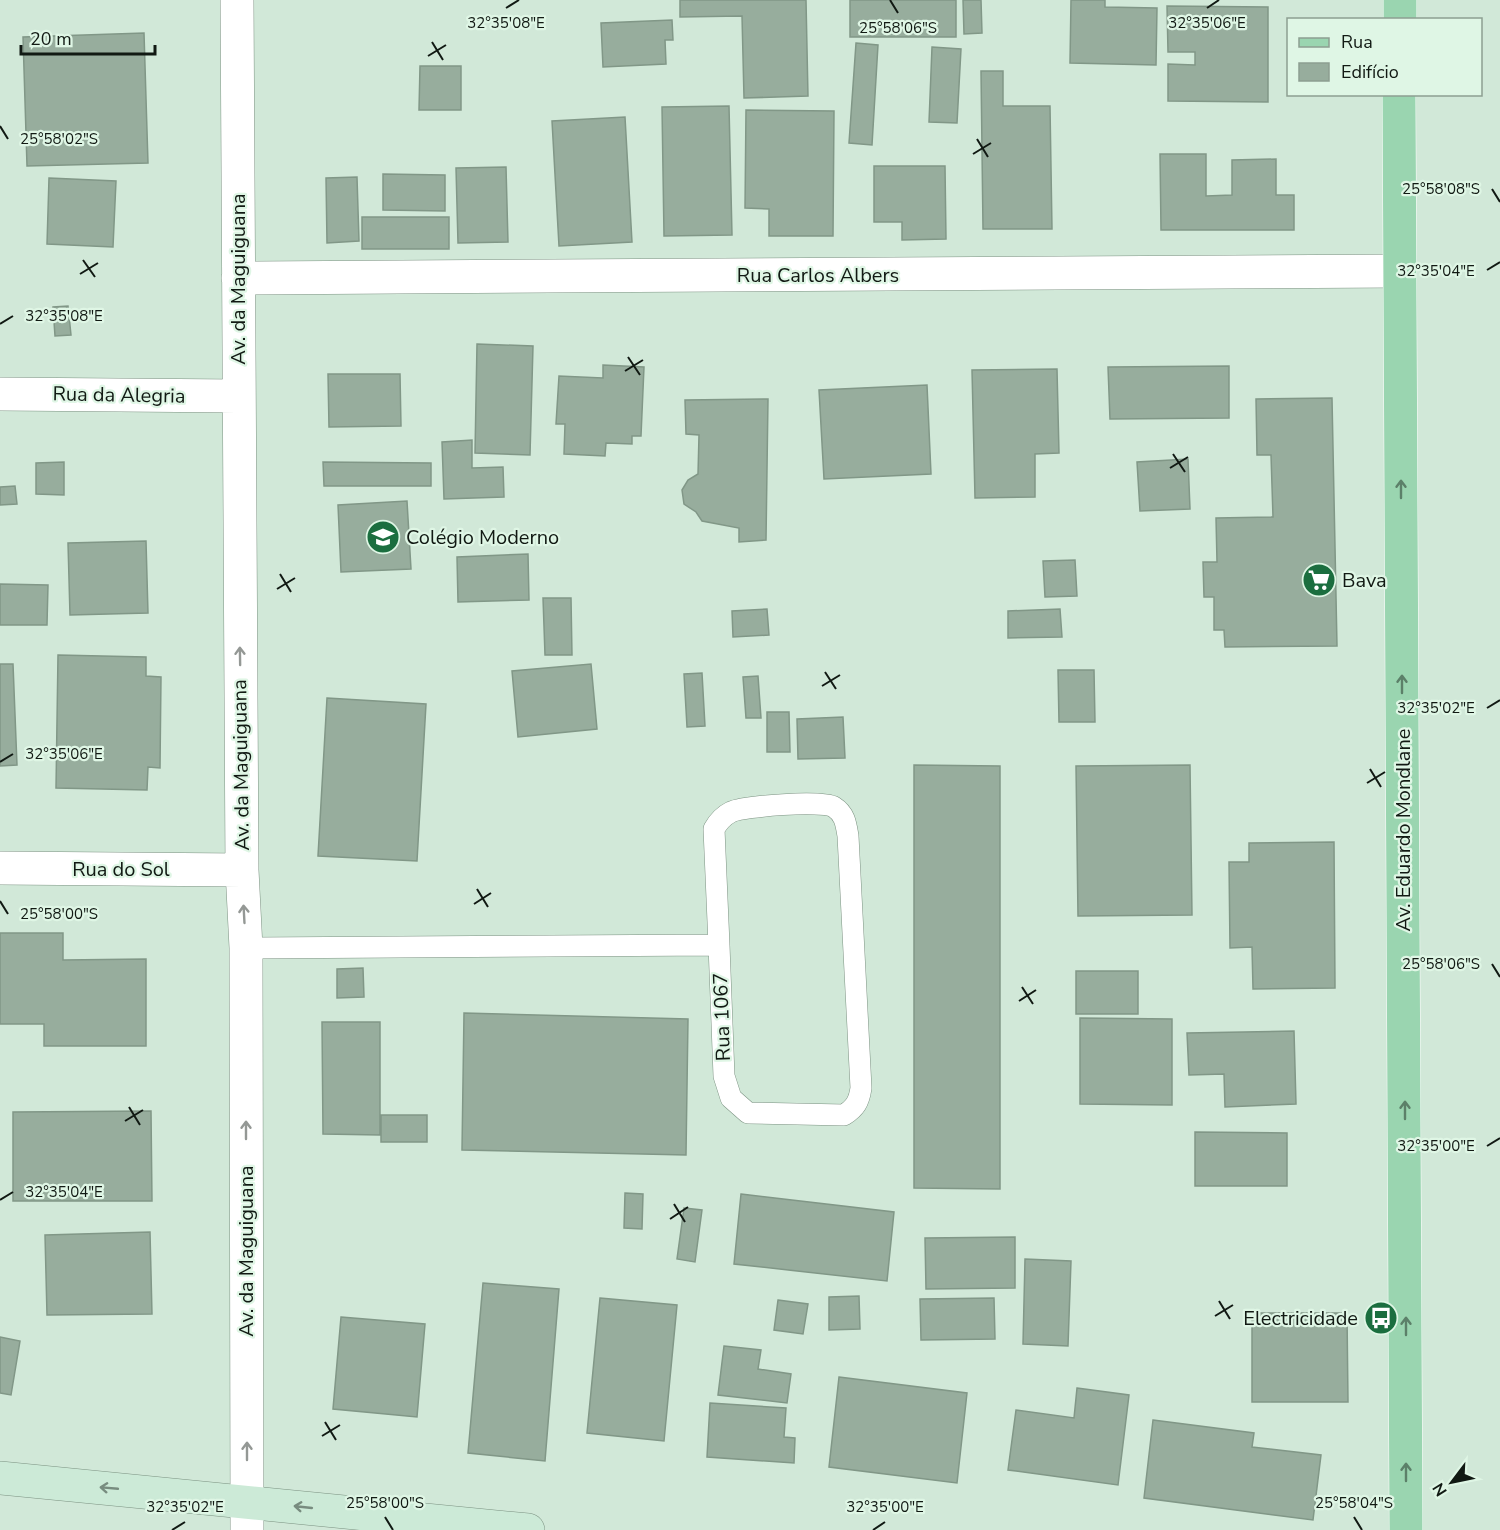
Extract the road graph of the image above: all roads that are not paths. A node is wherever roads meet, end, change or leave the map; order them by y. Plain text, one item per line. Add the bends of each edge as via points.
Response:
1 (237, 0) edge
2 (1400, 0) edge
3 (1400, 18) edge
4 (1400, 96) edge
5 (1399, 271) junction
6 (238, 278) junction
7 (0, 394) edge
8 (237, 396) junction
9 (0, 868) edge
10 (242, 870) junction
11 (719, 945) junction
12 (246, 948) junction
13 (0, 1478) edge
14 (247, 1515) edge
15 (528, 1530) edge
16 (1406, 1530) edge

1 - 6 street, Av. da Maguiguana
2 - 3 main road
4 - 5 main road, Av. Eduardo Mondlane
5 - 6 street, Rua Carlos Albers
16 -> 5 main road, Av. Eduardo Mondlane
6 - 8 street, Av. da Maguiguana
7 - 8 street, Rua da Alegria
10 -> 8 street, Av. da Maguiguana
9 - 10 street, Rua do Sol
12 -> 10 street, Av. da Maguiguana
11 - 11 lane, Rua 1067 via 724,1076 731,1098 748,1113 843,1115 853,1110 861,1088 848,836 844,818 833,806 809,802 731,812 719,820 714,829
11 - 12 lane, Rua 1067
14 -> 12 street, Av. da Maguiguana
14 -> 13 street
15 -> 14 street

